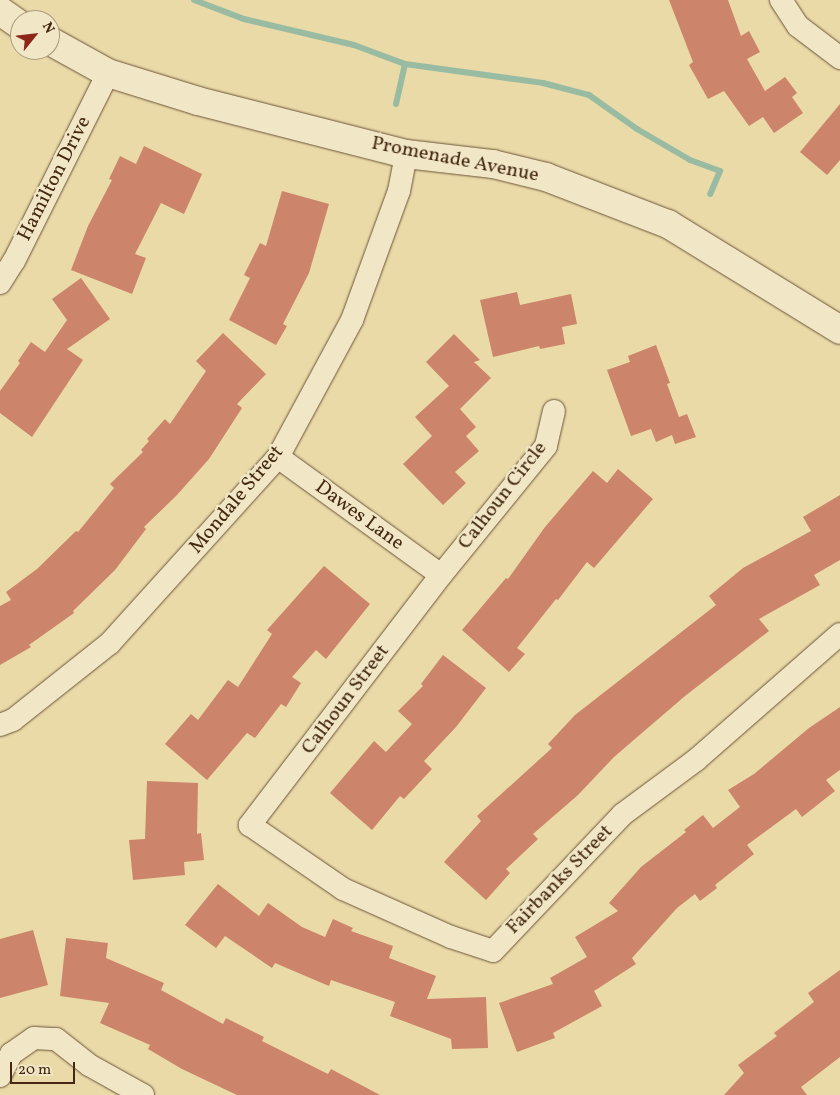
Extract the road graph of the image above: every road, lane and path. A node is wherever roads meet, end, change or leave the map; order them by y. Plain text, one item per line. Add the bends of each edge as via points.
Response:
1 (781, 0) edge
2 (60, 47) edge
3 (840, 58) edge
4 (108, 73) junction
5 (406, 154) junction
6 (0, 283) edge
7 (840, 330) edge
8 (554, 411) dead end
9 (278, 458) junction
10 (441, 575) junction
11 (840, 634) edge
12 (0, 725) edge
13 (250, 825) joint
14 (0, 1076) edge
15 (143, 1095) edge

1 - 3 street via 798,26
2 - 4 main road, Promenade Avenue
4 - 5 main road, Promenade Avenue via 198,101
4 - 6 street, Hamilton Drive
5 - 7 main road, Promenade Avenue via 493,164 546,177 668,224
5 - 9 street, Mondale Street via 399,191 352,320
8 - 10 street, Calhoun Circle via 546,446
9 - 10 street, Dawes Lane
9 - 12 street, Mondale Street via 110,643 14,720
10 - 13 street, Calhoun Street
11 - 13 street, Fairbanks Street via 696,760 623,814 493,951 451,937 343,889
14 - 15 street via 10,1054 34,1038 56,1039 89,1065

